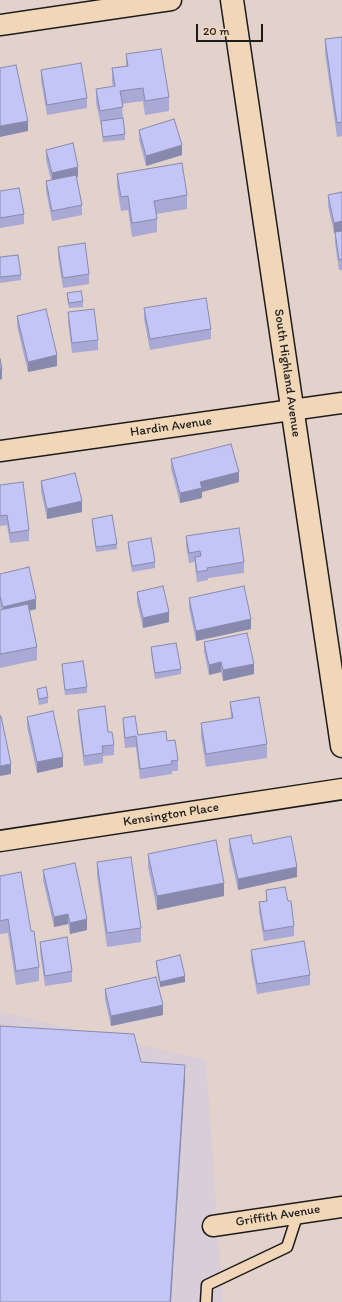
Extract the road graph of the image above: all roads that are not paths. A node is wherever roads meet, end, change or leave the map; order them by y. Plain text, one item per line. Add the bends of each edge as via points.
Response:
1 (171, 0) edge
2 (232, 0) edge
3 (0, 25) edge
4 (342, 403) edge
5 (292, 410) junction
6 (0, 450) edge
7 (342, 746) edge
8 (342, 789) edge
9 (0, 841) edge
10 (342, 1207) edge
11 (298, 1213) junction
12 (213, 1226) dead end
13 (206, 1302) edge

1 - 3 street
2 - 5 street, South Highland Avenue
4 - 5 street, Hardin Avenue
5 - 6 street, Hardin Avenue
5 - 7 street, South Highland Avenue
8 - 9 street, Kensington Place
10 - 11 street, Griffith Avenue
11 - 12 street, Griffith Avenue
11 - 13 lane via 287,1247 207,1285

